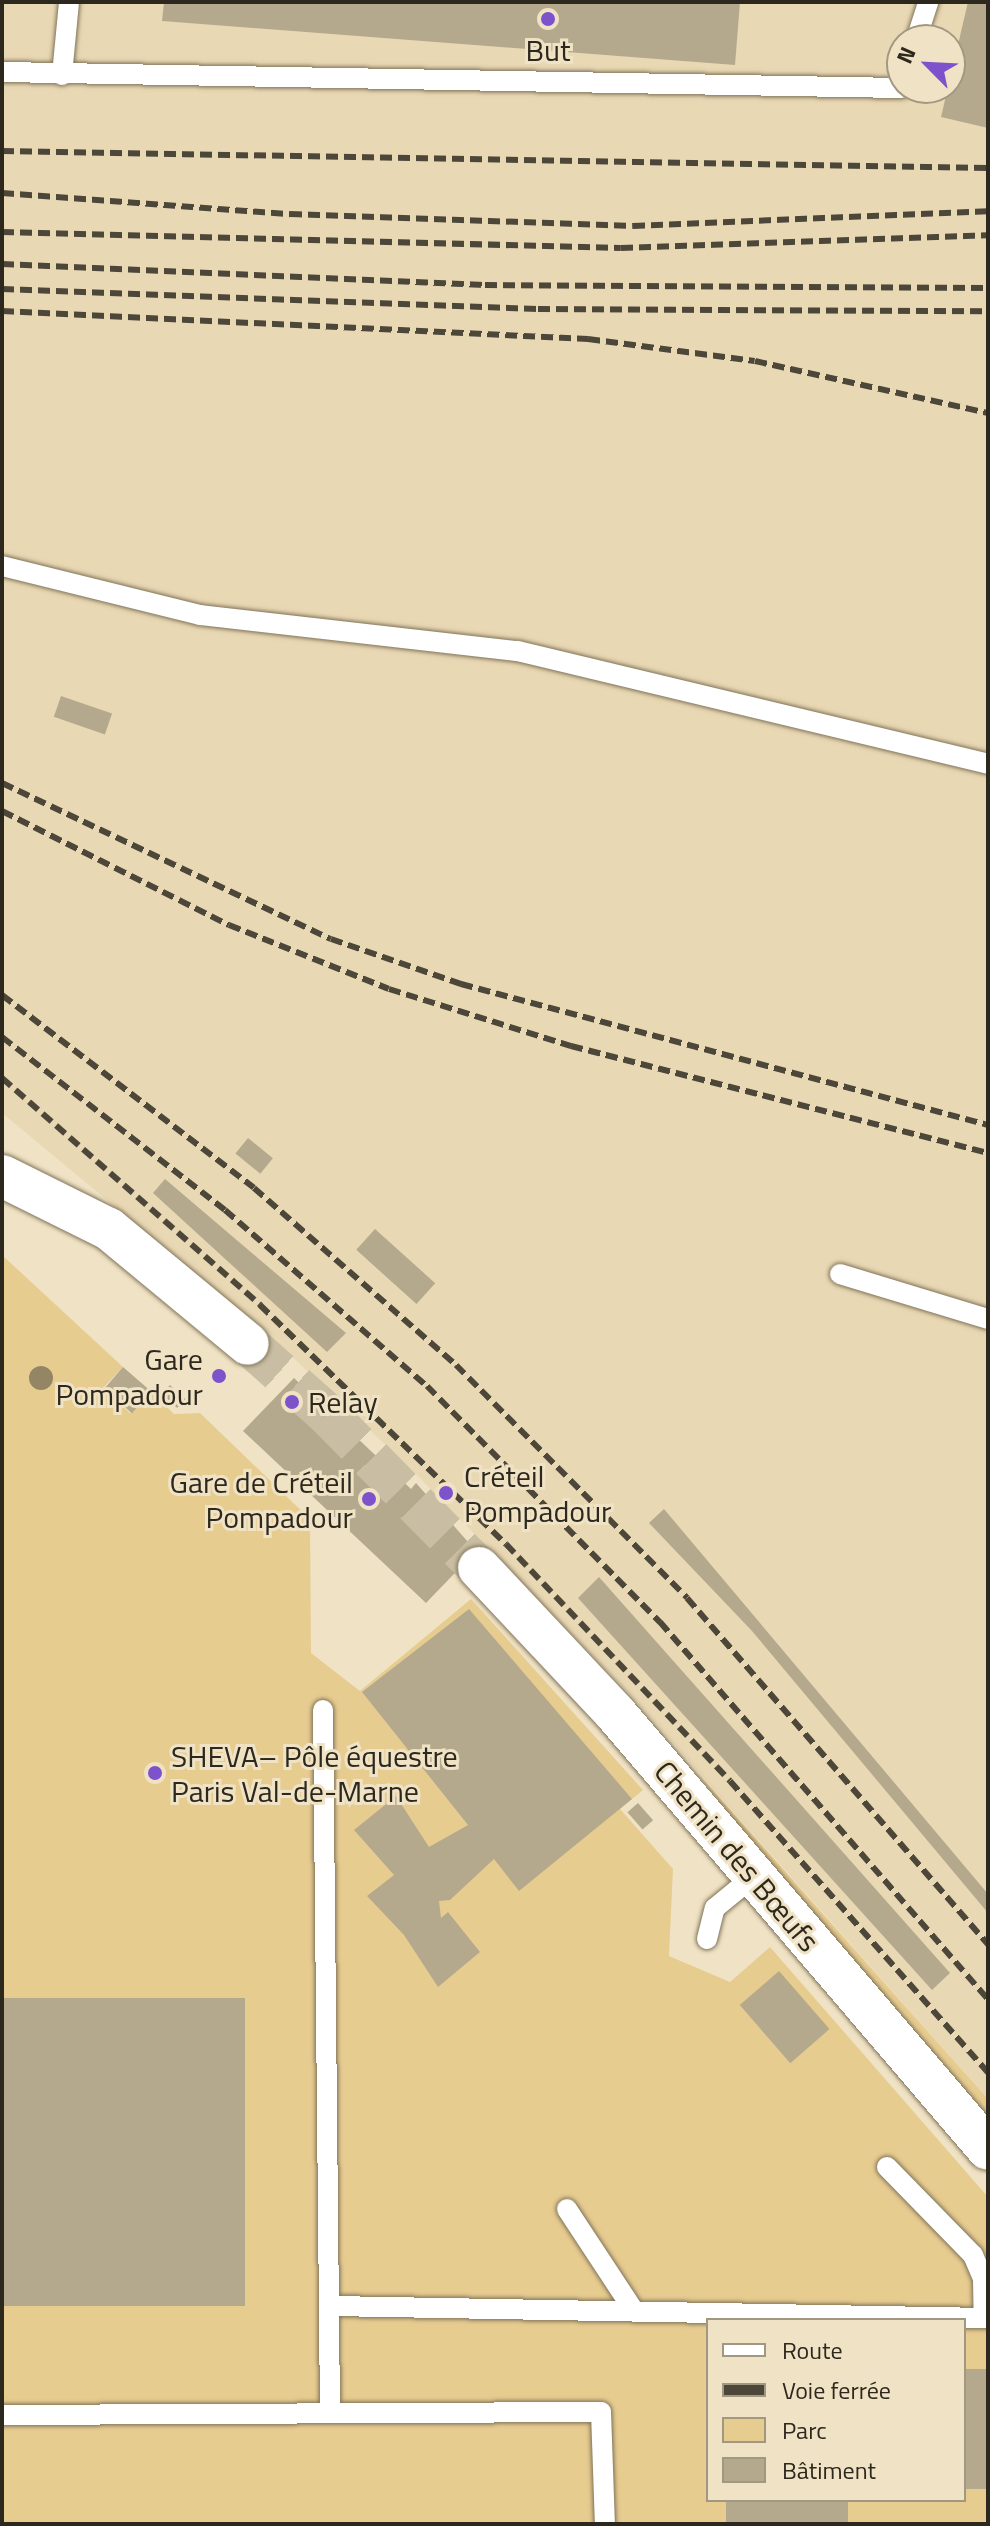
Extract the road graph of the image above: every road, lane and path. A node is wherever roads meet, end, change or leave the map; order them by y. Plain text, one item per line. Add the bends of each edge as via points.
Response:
1 (69, 2) edge
2 (928, 2) edge
3 (921, 24) edge
4 (2, 72) edge
5 (62, 75) junction
6 (886, 88) edge
7 (2, 566) edge
8 (988, 764) edge
9 (2, 1143) edge
10 (2, 1176) edge
11 (2, 1200) edge
12 (77, 1212) junction
13 (840, 1274) dead end
14 (988, 1319) edge
15 (248, 1344) tunnel mouth
16 (479, 1568) tunnel mouth
17 (323, 1710) dead end
18 (754, 1876) junction
19 (707, 1939) dead end
20 (988, 2149) edge
21 (887, 2167) dead end
22 (567, 2209) dead end
23 (332, 2306) junction
24 (634, 2311) junction
25 (986, 2318) edge
26 (330, 2413) junction
27 (2, 2415) edge
28 (605, 2524) edge

1 - 5 lane
2 - 3 lane
4 - 5 lane
5 - 6 lane
7 - 8 lane via 200,615 518,651
9 - 12 street
10 - 12 street
11 - 12 street
12 - 15 street via 109,1229
13 - 14 lane
16 - 18 street, Chemin des Bœufs via 616,1714
17 - 23 lane
18 - 19 lane via 715,1908
18 - 20 street, Chemin des Bœufs
21 - 25 lane via 973,2255 983,2279
22 - 24 lane
23 - 24 lane
23 - 26 lane
24 - 25 lane
26 - 27 lane
26 - 28 lane via 601,2412

